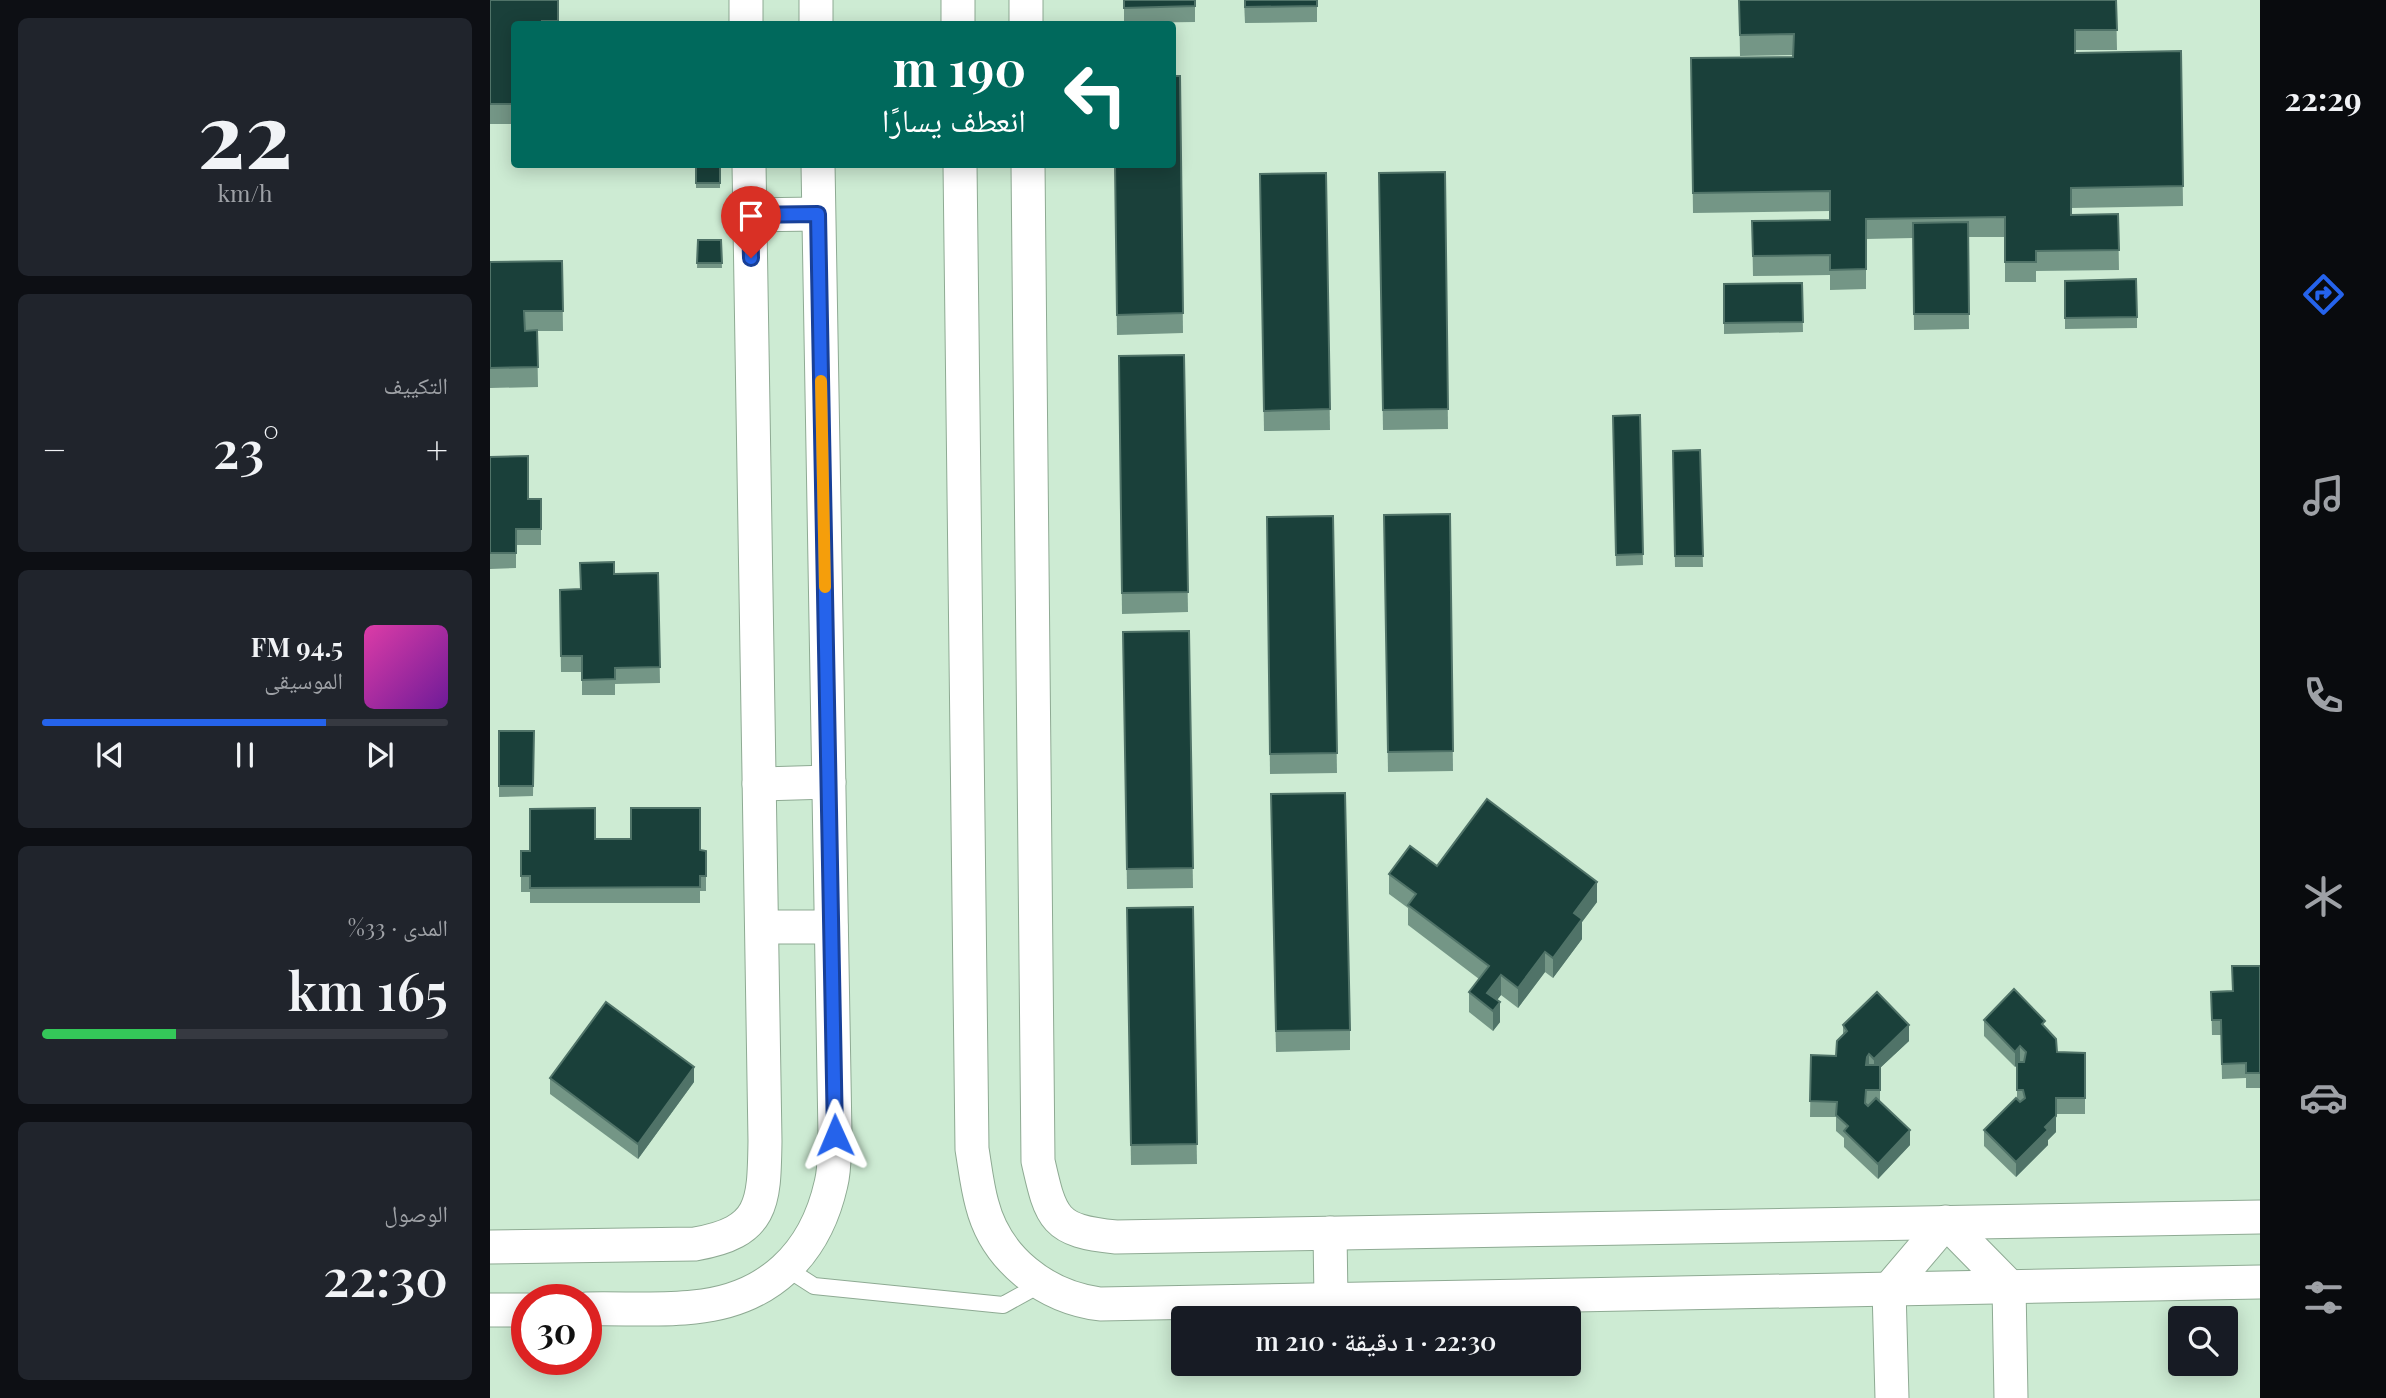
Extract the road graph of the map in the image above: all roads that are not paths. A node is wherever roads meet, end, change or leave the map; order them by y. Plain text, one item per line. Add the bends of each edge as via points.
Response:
1 (746, 0) edge
2 (816, 0) edge
3 (958, 0) edge
4 (1026, 0) edge
5 (746, 21) edge
6 (816, 21) edge
7 (958, 21) edge
8 (1026, 21) edge
9 (749, 168) edge
10 (818, 168) edge
11 (960, 168) edge
12 (1028, 168) edge
13 (818, 214) junction
14 (750, 215) junction
15 (829, 782) junction
16 (759, 784) junction
17 (762, 927) junction
18 (831, 927) junction
19 (2260, 1217) edge
20 (1946, 1222) junction
21 (1330, 1233) junction
22 (490, 1247) edge
23 (786, 1268) junction
24 (2260, 1282) edge
25 (1041, 1284) junction
26 (2009, 1286) junction
27 (1889, 1289) junction
28 (1331, 1299) junction
29 (602, 1309) edge
30 (490, 1310) edge
31 (511, 1310) edge
32 (1892, 1398) edge
33 (2011, 1398) edge

1 - 5 street
2 - 6 street
3 - 7 street
4 - 8 street
9 - 14 street
10 - 13 street
11 - 25 street via 972,1149 992,1230 1008,1254
12 - 21 street via 1038,1161 1048,1203 1064,1226 1096,1235
13 - 14 street
13 - 15 street
14 - 16 street
15 - 16 street
15 - 18 street
16 - 17 street
17 - 18 street
17 - 22 street via 765,1175 761,1202 747,1225 722,1239 695,1244
18 - 23 street via 832,1182 820,1221 799,1258
19 - 20 street
20 - 21 street
20 - 26 street
20 - 27 street
21 - 28 street
23 - 25 lane via 814,1286 1003,1305
23 - 29 street via 769,1283 730,1300 695,1307
24 - 26 street
25 - 28 street via 1073,1301 1100,1304
26 - 27 street
26 - 33 street
27 - 28 street
27 - 32 street
30 - 31 street

